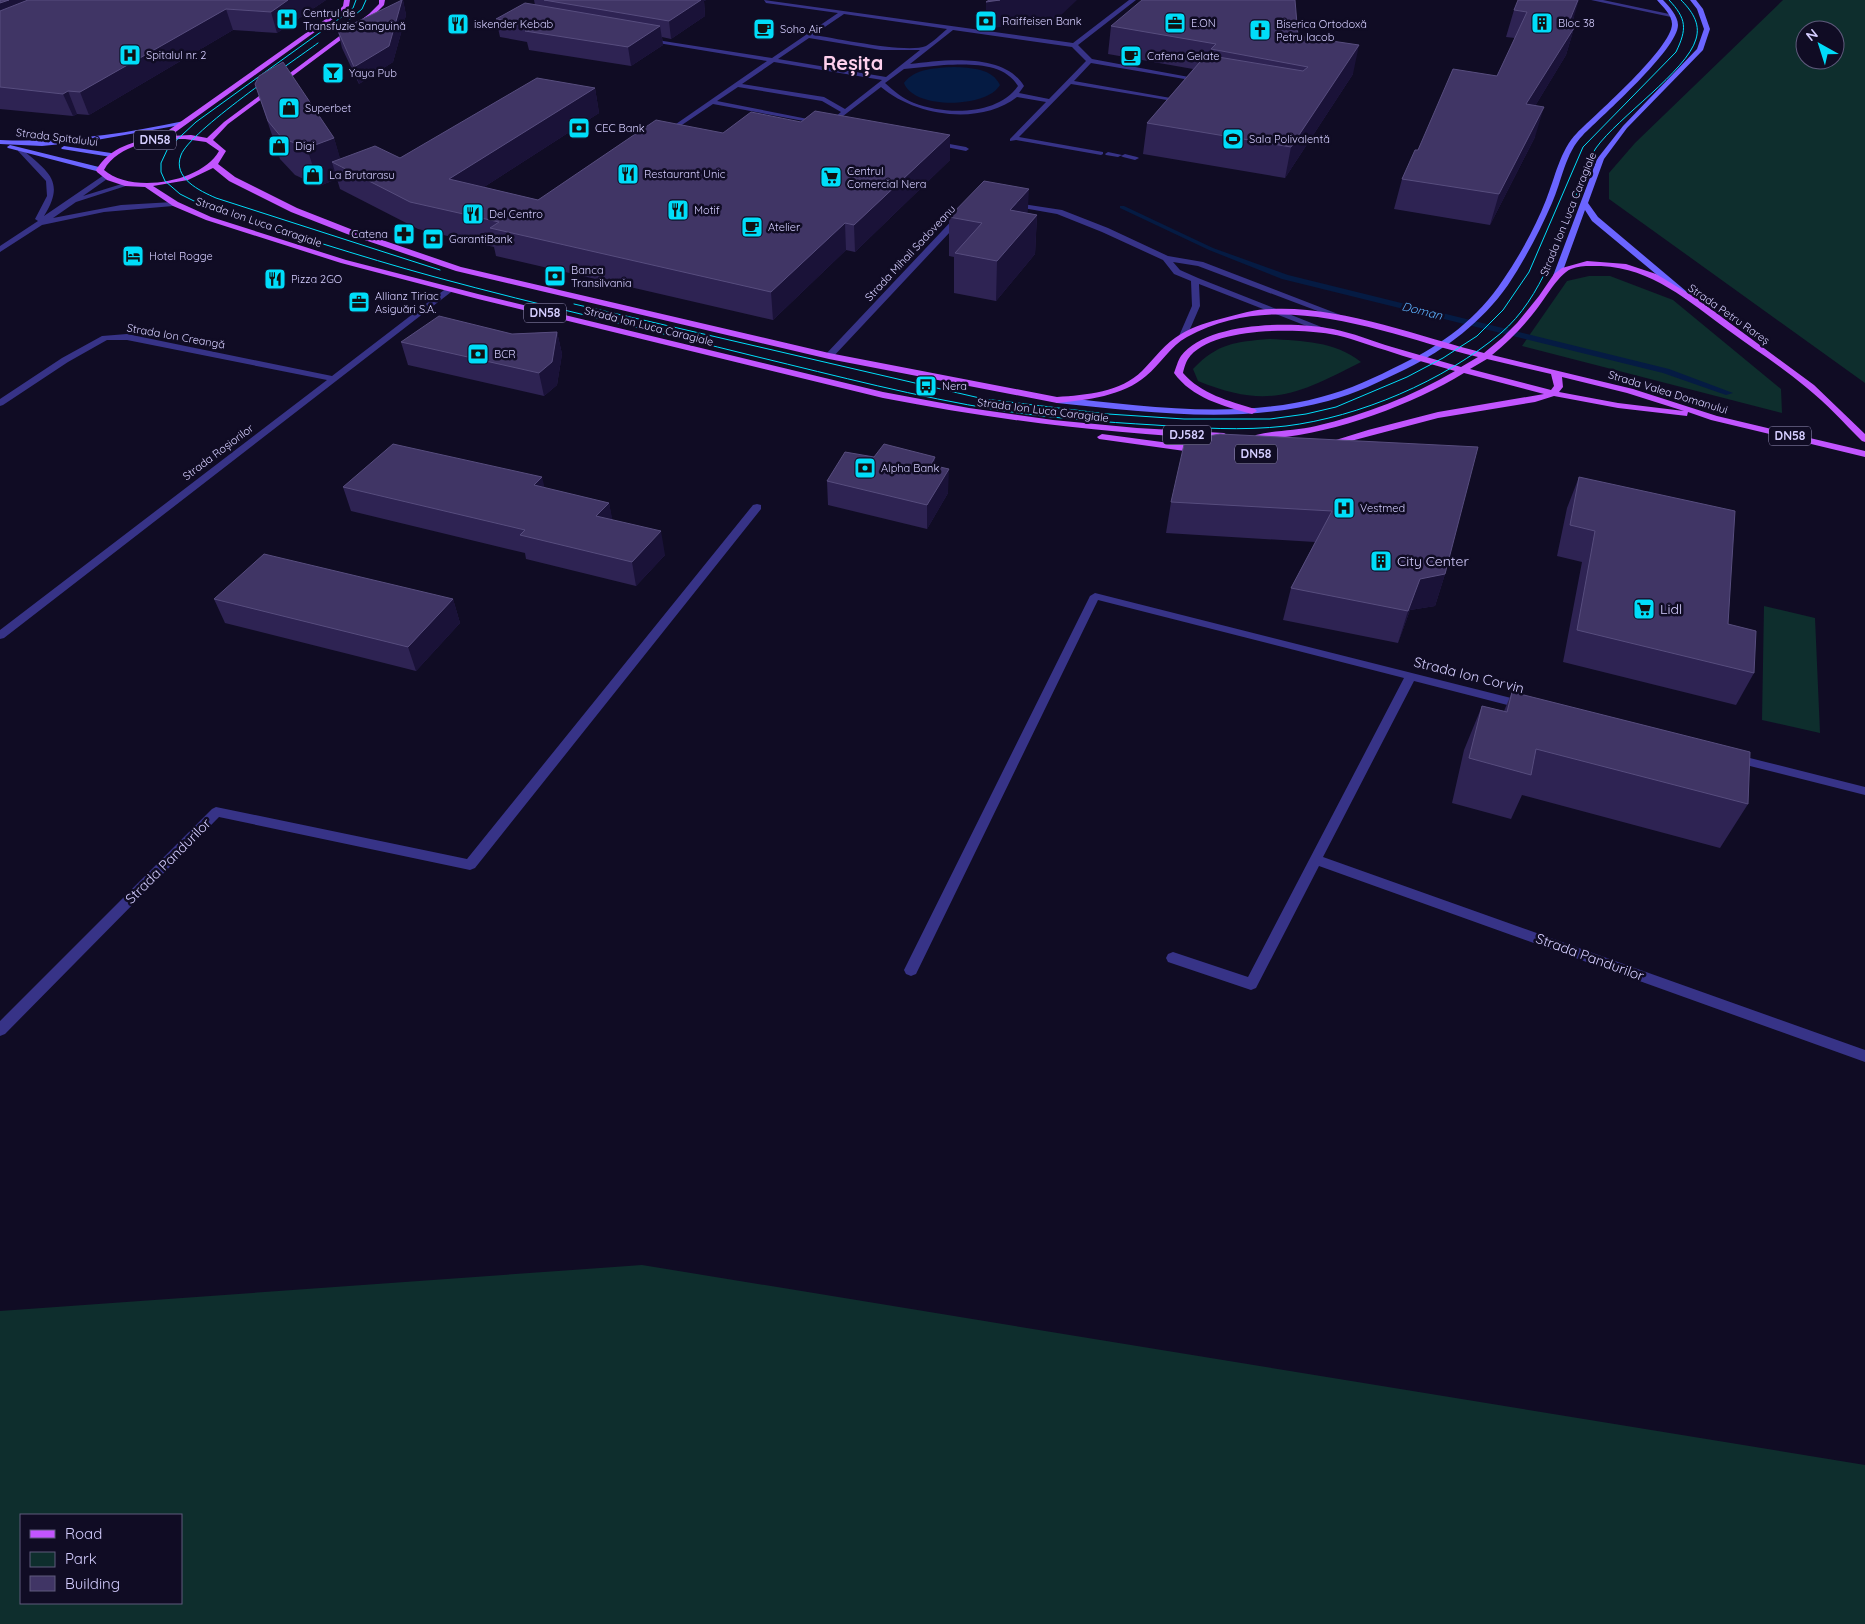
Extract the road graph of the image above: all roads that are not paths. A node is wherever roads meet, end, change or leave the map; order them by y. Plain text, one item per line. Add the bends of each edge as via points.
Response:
1 (347, 0) edge
2 (382, 0) edge
3 (766, 0) edge
4 (1133, 0) edge
5 (1594, 0) edge
6 (1660, 0) edge
7 (1694, 0) edge
8 (843, 12) junction
9 (1672, 15) junction
10 (952, 27) junction
11 (808, 36) junction
12 (636, 37) edge
13 (1074, 45) junction
14 (925, 48) junction
15 (773, 60) junction
16 (1090, 61) junction
17 (902, 67) junction
18 (884, 81) junction
19 (1069, 82) junction
20 (1209, 82) edge
21 (736, 85) junction
22 (1017, 95) junction
23 (1179, 100) edge
24 (1051, 101) junction
25 (712, 102) junction
26 (845, 112) junction
27 (184, 123) junction
28 (830, 124) junction
29 (840, 126) edge
30 (660, 138) edge
31 (160, 139) junction
32 (209, 140) junction
33 (927, 142) edge
34 (0, 143) edge
35 (34, 143) junction
36 (966, 149) dead end
37 (20, 150) junction
38 (111, 155) junction
39 (1135, 158) dead end
40 (214, 165) junction
41 (102, 173) junction
42 (128, 184) junction
43 (147, 185) junction
44 (69, 203) junction
45 (1006, 203) edge
46 (1584, 203) junction
47 (173, 204) junction
48 (967, 209) edge
49 (36, 224) junction
50 (0, 250) edge
51 (1166, 258) junction
52 (1557, 276) junction
53 (1195, 280) junction
54 (450, 289) junction
55 (1697, 303) junction
56 (1270, 311) junction
57 (1347, 319) junction
58 (1325, 330) junction
59 (1183, 336) junction
60 (828, 356) junction
61 (1553, 371) junction
62 (334, 378) junction
63 (1554, 393) junction
64 (1057, 400) junction
65 (0, 403) edge
66 (955, 410) junction
67 (1252, 411) junction
68 (1714, 418) junction
69 (1232, 436) edge
70 (1250, 437) edge
71 (1865, 440) edge
72 (1321, 446) edge
73 (1207, 451) edge
74 (1865, 454) edge
75 (757, 507) dead end
76 (0, 635) edge
77 (1412, 676) junction
78 (1536, 708) edge
79 (1719, 754) edge
80 (1865, 791) edge
81 (1315, 859) junction
82 (1173, 958) dead end
83 (911, 970) dead end
84 (0, 1030) edge
85 (1865, 1056) edge

1 - 27 main road, DN58 via 342,10
2 - 32 main road via 371,15
3 - 8 street
4 - 13 street
5 - 9 street
6 - 9 main road
7 - 46 main road, Strada Ion Luca Caragiale via 1707,29 1700,50 1609,146
8 - 10 street
8 - 11 street
9 - 67 main road, Strada Ion Luca Caragiale / DJ582 via 1675,27 1666,46 1571,145 1548,203 1502,288 1476,319 1448,342 1381,377 1319,400
10 - 13 street
10 - 14 street
11 - 14 street via 893,49
11 - 15 street
12 - 15 street
13 - 16 street
14 - 17 street
15 - 18 street
15 - 21 street
16 - 19 street
16 - 20 street
17 - 18 street
17 - 22 street via 948,62 998,69 1014,76 1021,86
18 - 22 street via 897,98 942,111 985,109
18 - 26 street
19 - 23 street
19 - 24 street
21 - 25 street
21 - 26 street via 824,99
22 - 24 street
24 - 39 street via 1013,139
25 - 28 street
25 - 30 street
26 - 28 street
27 - 31 main road, DN58
27 - 35 main road via 116,137
28 - 29 street
31 - 32 main road, DN58 via 187,137
31 - 38 main road, DN58 via 124,148
32 - 40 main road via 223,151 222,158
33 - 36 street
34 - 35 main road, Strada Spitalului
34 - 37 main road, Strada Spitalului
35 - 38 main road, Strada Spitalului
37 - 41 main road, Strada Spitalului
37 - 49 street via 48,178 52,189 51,199
38 - 41 main road via 103,163
40 - 43 main road via 185,178
40 - 60 main road, Strada Ion Luca Caragiale / DN58 via 255,192 294,210 443,264
41 - 42 main road via 114,181
41 - 44 street
42 - 43 main road
42 - 44 street
43 - 47 main road, Strada Ion Luca Caragiale / DN58
44 - 49 street
45 - 51 street via 1059,212
46 - 52 main road, Strada Ion Luca Caragiale
46 - 55 main road via 1595,219
47 - 49 street, Strada Ion Luca Caragiale via 114,207
47 - 54 main road, Strada Ion Luca Caragiale / DN58 via 321,255
48 - 60 street, Strada Mihail Sadoveanu
49 - 50 street
51 - 53 street via 1177,272
51 - 57 street via 1200,264
52 - 55 main road, Strada Petru Rareș via 1581,265 1630,267 1652,275
52 - 70 main road, Strada Ion Luca Caragiale via 1504,341 1481,359 1439,382 1361,415 1308,431
53 - 56 street
53 - 59 street via 1196,306
54 - 62 street, Strada Roșiorilor
54 - 66 main road, Strada Ion Luca Caragiale / DN58
55 - 71 main road, Strada Petru Rareș via 1811,387
56 - 57 main road, DN58
56 - 58 street
56 - 59 main road, DN58 via 1208,325
57 - 61 main road, Strada Valea Domanului / DN58
58 - 63 main road, DN58
58 - 67 main road via 1280,328 1232,333 1211,339 1181,360 1178,372 1188,385
59 - 64 main road, DN58 via 1144,374 1125,387 1081,398
60 - 64 main road, Strada Ion Luca Caragiale / DN58
61 - 63 main road via 1559,386
61 - 68 main road, Strada Valea Domanului / DN58
62 - 65 street, Strada Ion Creangă via 127,337 105,338
62 - 76 street, Strada Roșiorilor
63 - 68 main road, DN58 via 1626,407
63 - 72 main road, DN58 via 1412,421
64 - 67 main road, Strada Ion Luca Caragiale / DJ582 via 1153,410
66 - 69 main road, Strada Ion Luca Caragiale / DJ582 via 1095,429
66 - 73 main road, DN58 via 1042,429
68 - 74 main road, Strada Valea Domanului / DN58
75 - 84 street, Strada Pandurilor via 470,865 216,812
77 - 78 street, Strada Ion Corvin
77 - 81 street
77 - 83 street, Strada Ion Corvin via 1095,596
79 - 80 street
81 - 82 street via 1251,984
81 - 85 street, Strada Pandurilor

